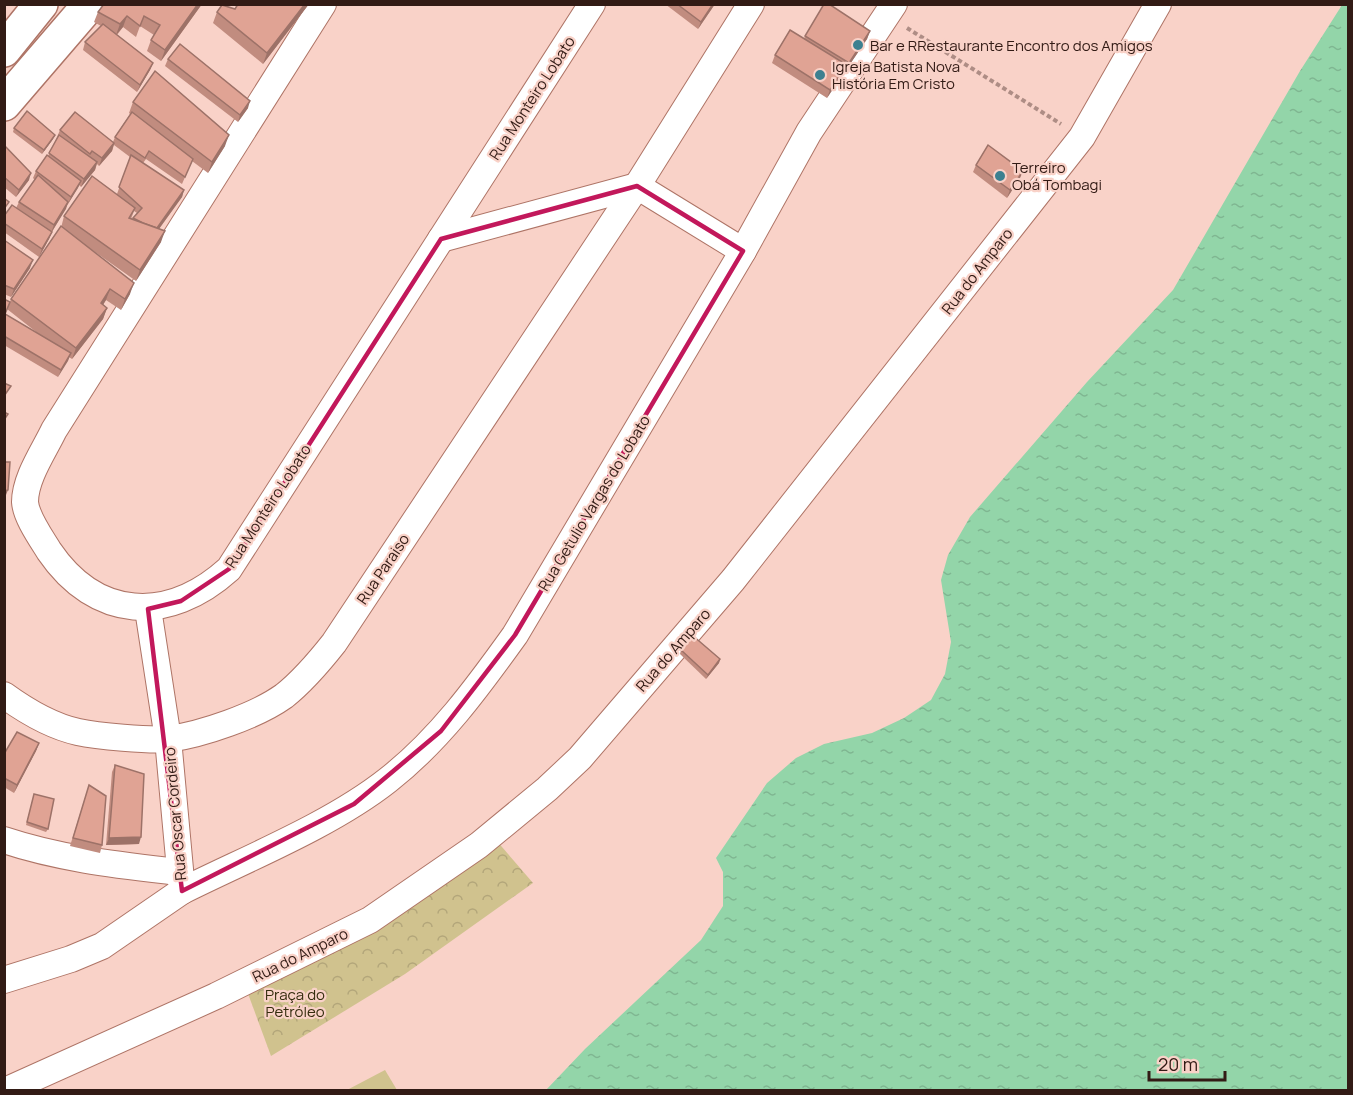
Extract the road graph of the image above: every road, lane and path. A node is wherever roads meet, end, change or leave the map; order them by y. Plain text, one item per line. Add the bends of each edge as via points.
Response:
1 (41, 4) edge
2 (90, 4) edge
3 (323, 4) edge
4 (592, 4) edge
5 (751, 4) edge
6 (1158, 4) edge
7 (891, 10) edge
8 (4, 50) edge
9 (4, 104) edge
10 (1082, 137) junction
11 (637, 186) junction
12 (441, 239) junction
13 (743, 251) junction
14 (15, 505) edge
15 (148, 609) junction
16 (4, 695) edge
17 (168, 739) junction
18 (4, 840) edge
19 (180, 882) junction
20 (4, 980) edge
21 (7, 1090) edge

1 - 8 main road
2 - 9 main road
3 - 14 street, Rua Monteiro Lobato via 54,430
4 - 12 street, Rua Monteiro Lobato
5 - 11 street, Rua Paraiso
6 - 10 street, Rua do Amparo
7 - 10 path
7 - 13 street, Rua Getulio Vargas do Lobato via 809,132
10 - 21 street, Rua do Amparo via 733,580 580,758 547,789 479,845 370,920 216,996
11 - 12 street
11 - 13 street
11 - 17 street, Rua Paraiso via 321,660 284,696 258,710
12 - 15 street, Rua Monteiro Lobato via 229,569 181,601
13 - 19 street, Rua Getulio Vargas do Lobato via 515,635 475,692 441,731 389,780 354,804
14 - 15 street, Rua Monteiro Lobato via 71,578 117,604
15 - 17 street, Rua Oscar Cordeiro
16 - 17 street, Rua Paraiso via 25,710 77,732
17 - 19 street, Rua Oscar Cordeiro
18 - 19 street via 43,853
19 - 20 street, Rua Oscar Cordeiro via 102,946

